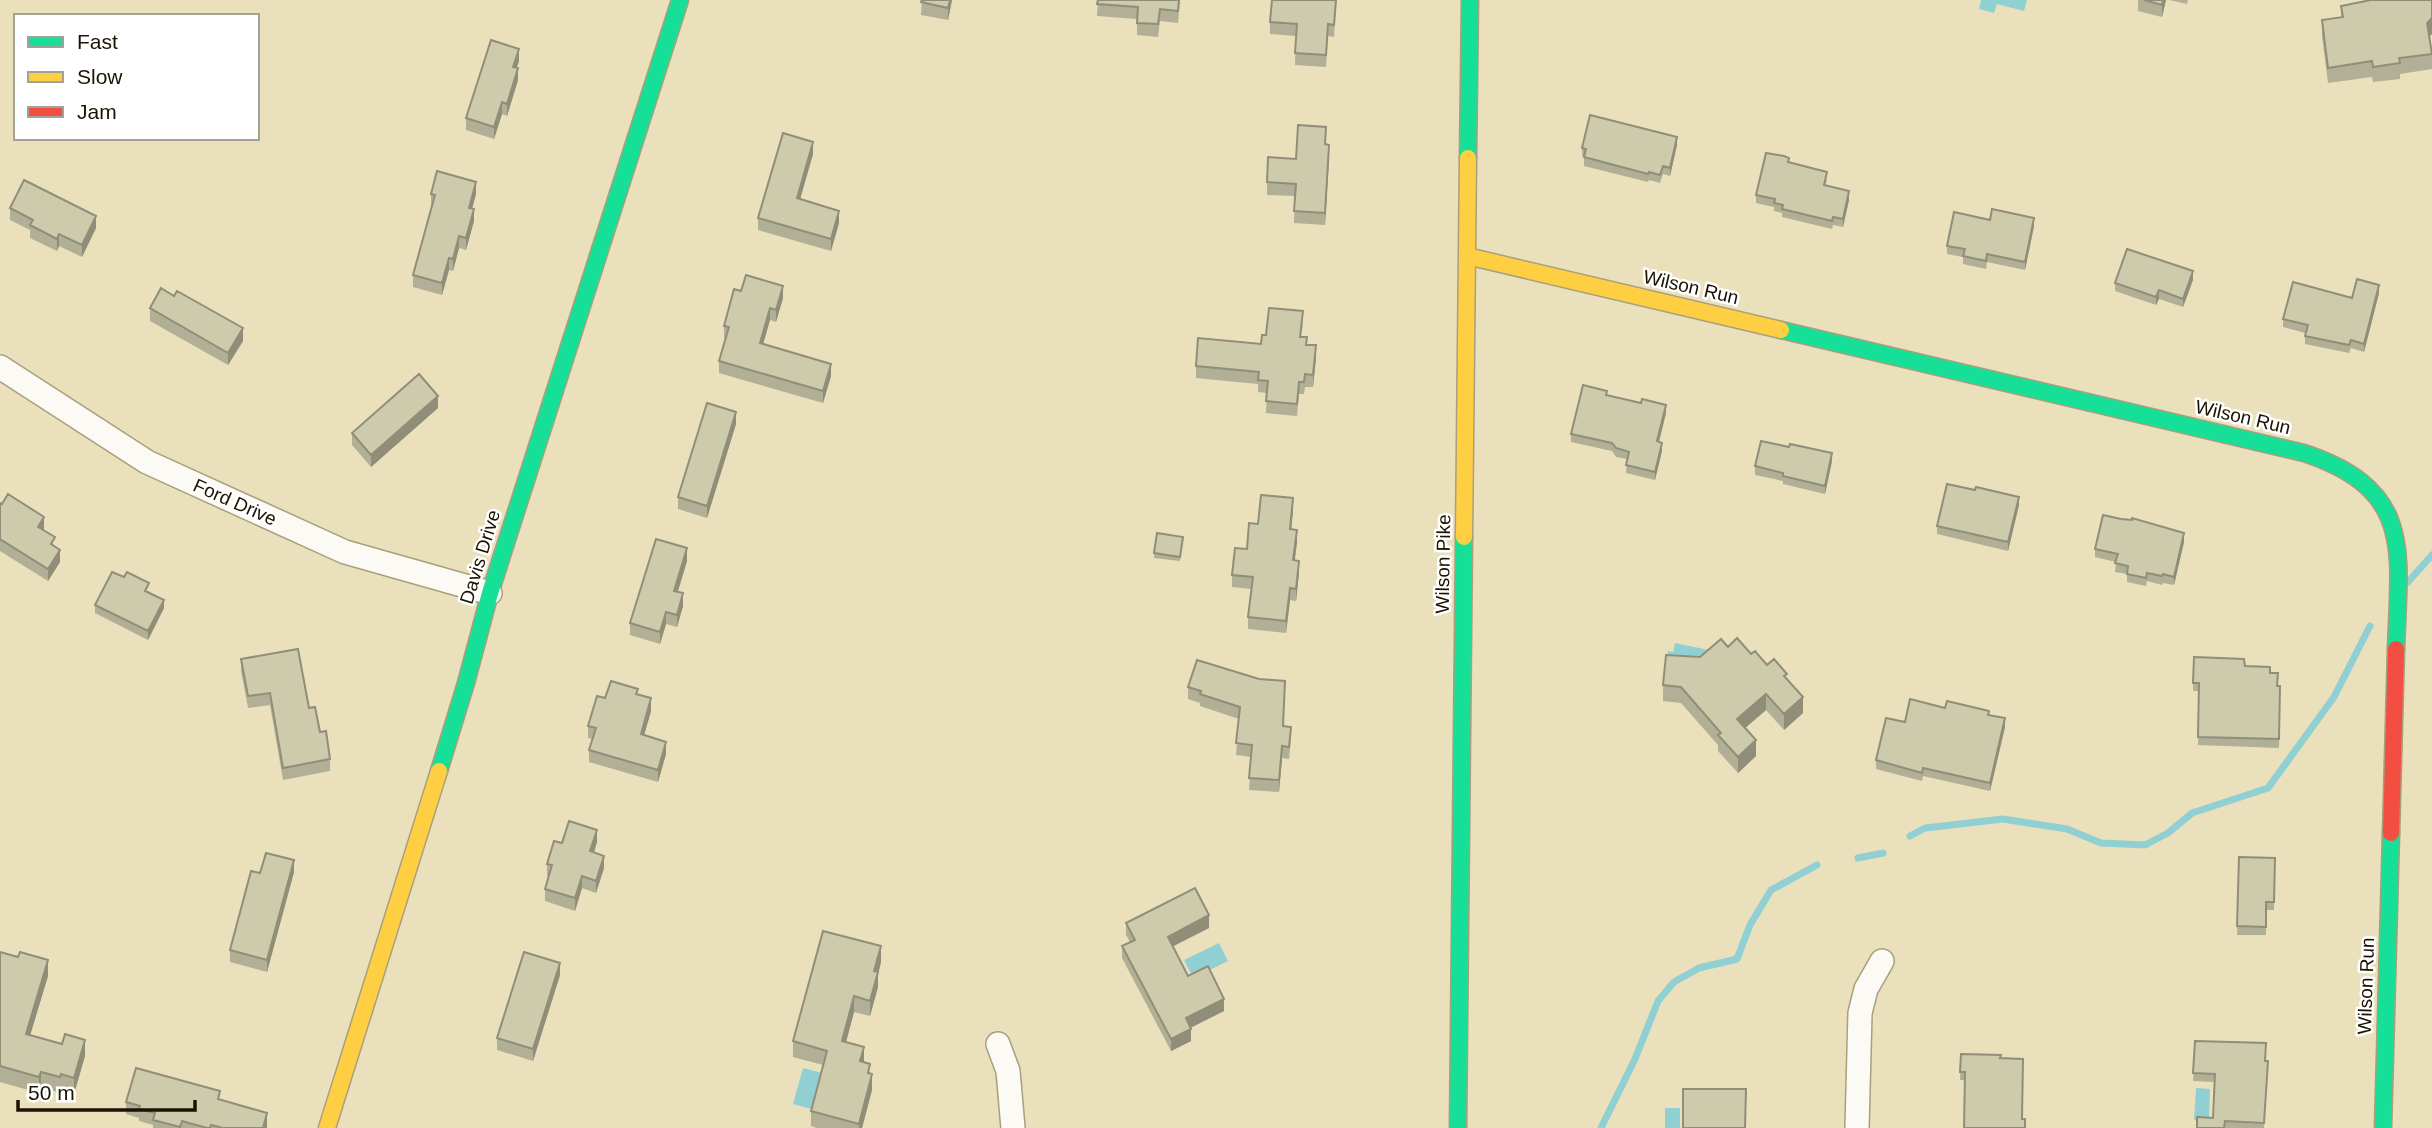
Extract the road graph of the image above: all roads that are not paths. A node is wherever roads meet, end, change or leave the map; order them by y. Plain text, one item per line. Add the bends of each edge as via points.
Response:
1 (680, 0) edge
2 (1470, 0) edge
3 (1467, 256) junction
4 (0, 367) edge
5 (490, 593) junction
6 (1882, 961) dead end
7 (998, 1044) dead end
8 (327, 1128) edge
9 (1013, 1128) edge
10 (1458, 1128) edge
11 (1857, 1128) edge
12 (2383, 1128) edge

1 - 5 street, Davis Drive
2 - 3 street, Wilson Pike
3 - 10 street, Wilson Pike
3 - 12 street, Wilson Run via 2326,459 2377,494 2397,534 2398,583
4 - 5 street, Ford Drive via 147,463 345,552
5 - 8 street, Davis Drive
6 - 11 street via 1866,989 1860,1013
7 - 9 street via 1008,1072

